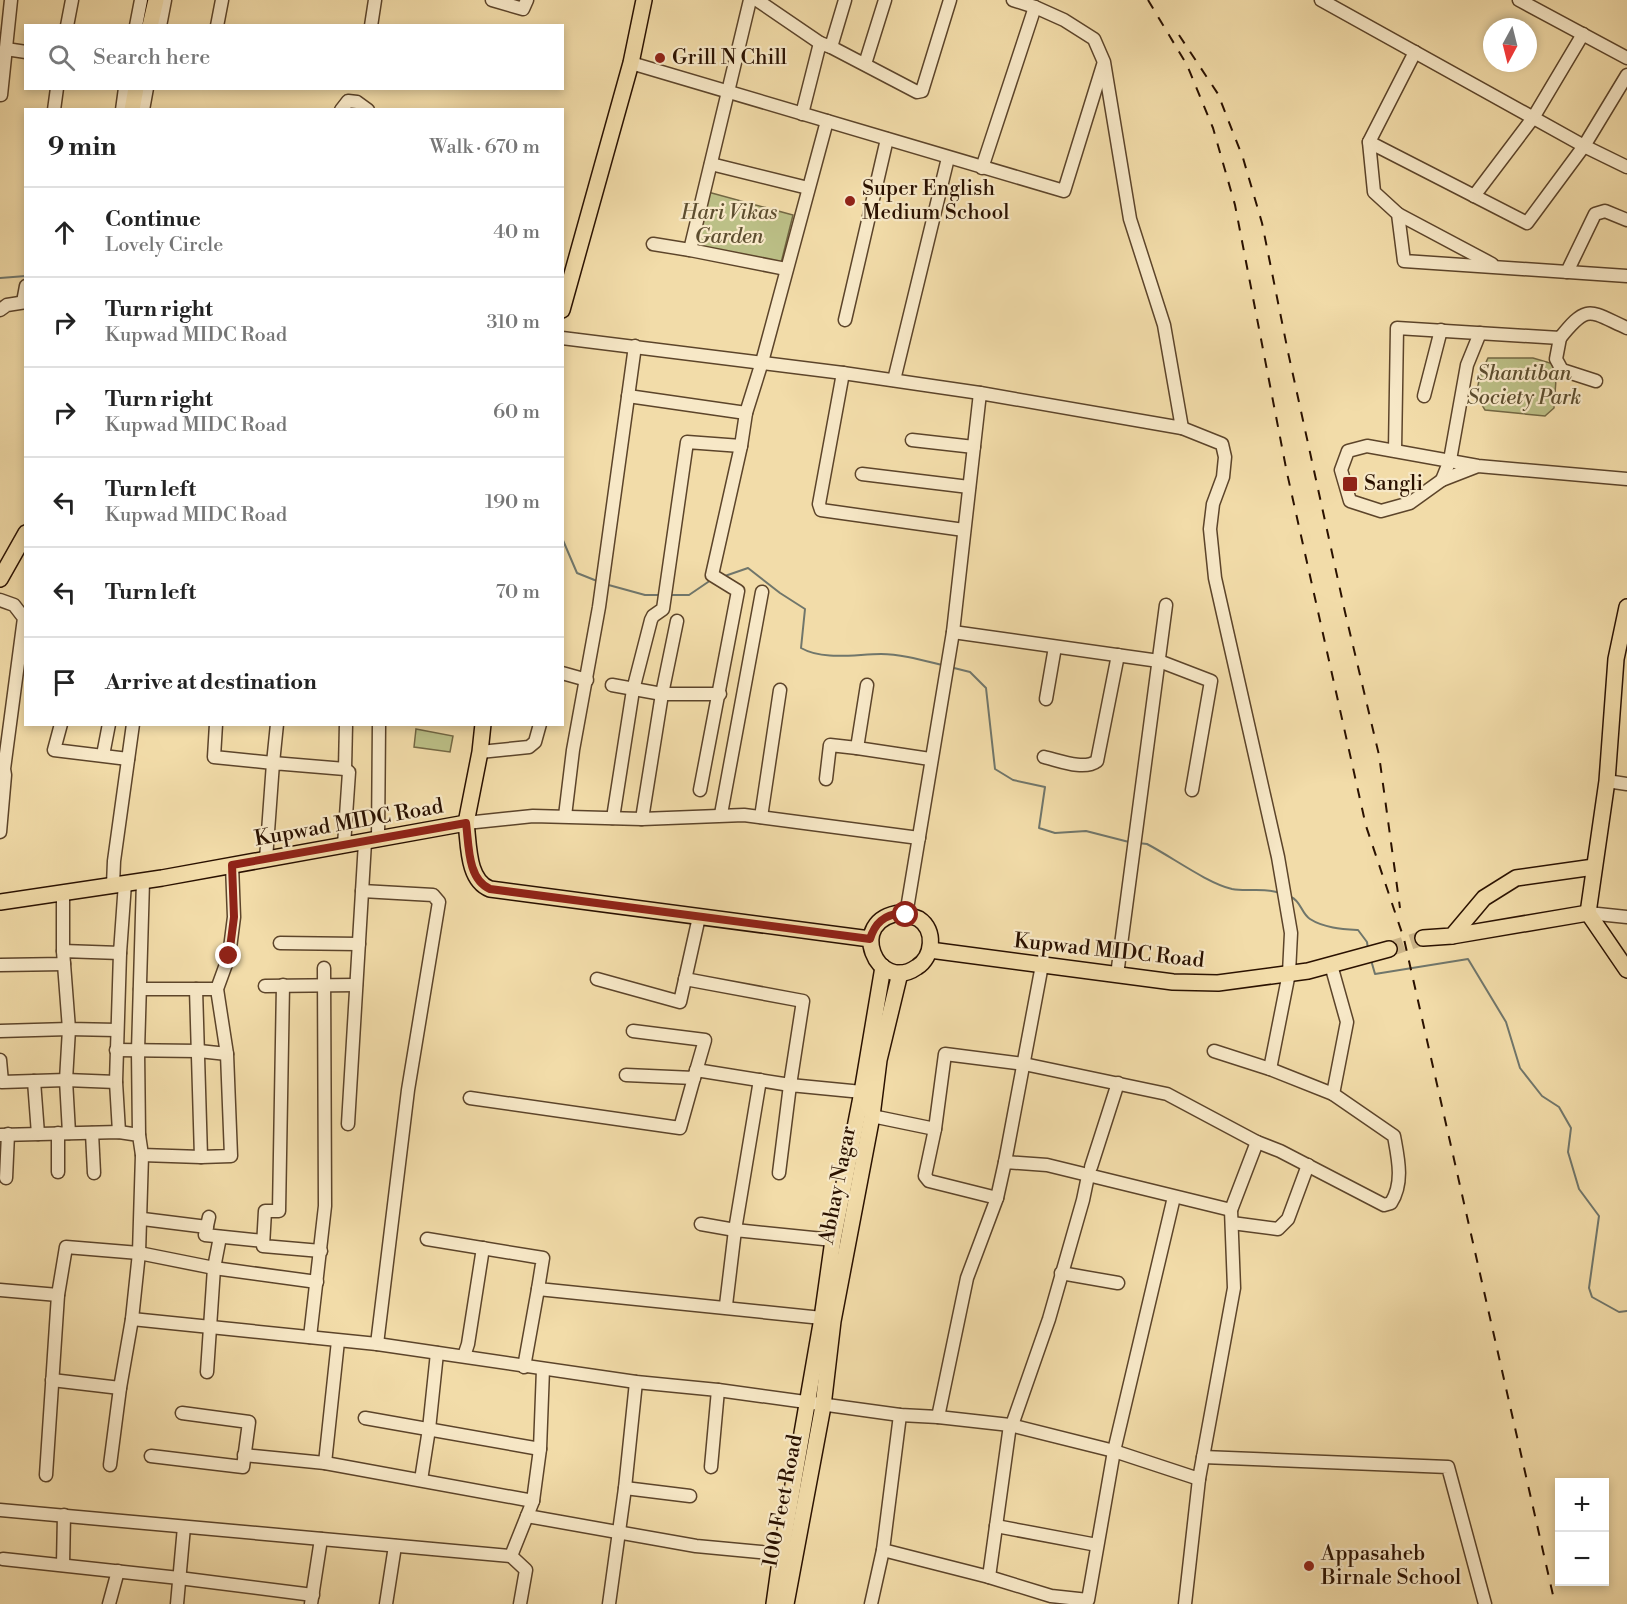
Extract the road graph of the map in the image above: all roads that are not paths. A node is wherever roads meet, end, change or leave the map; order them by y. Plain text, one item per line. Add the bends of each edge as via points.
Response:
1 (11, 0) edge
2 (72, 0) edge
3 (140, 0) edge
4 (156, 0) edge
5 (165, 0) edge
6 (222, 0) edge
7 (375, 0) edge
8 (492, 0) edge
9 (527, 0) edge
10 (644, 0) edge
11 (750, 0) edge
12 (757, 0) edge
13 (845, 0) edge
14 (885, 0) edge
15 (950, 0) edge
16 (1013, 0) edge
17 (1322, 0) edge
18 (1519, 0) edge
19 (1035, 7) junction
20 (68, 24) edge
21 (136, 24) edge
22 (150, 24) edge
23 (160, 24) edge
24 (217, 24) edge
25 (371, 24) edge
26 (1583, 34) junction
27 (825, 45) junction
28 (6, 48) junction
29 (24, 52) edge
30 (1416, 52) junction
31 (1627, 58) edge
32 (1104, 62) junction
33 (631, 63) junction
34 (865, 64) junction
35 (1627, 75) edge
36 (57, 90) edge
37 (125, 90) edge
38 (136, 90) edge
39 (147, 90) edge
40 (360, 90) edge
41 (728, 92) junction
42 (1, 95) edge
43 (362, 106) edge
44 (54, 108) edge
45 (122, 108) edge
46 (132, 108) edge
47 (143, 108) edge
48 (343, 108) edge
49 (802, 114) junction
50 (1533, 118) junction
51 (826, 122) junction
52 (887, 140) junction
53 (1370, 142) junction
54 (1584, 146) junction
55 (948, 158) junction
56 (711, 164) junction
57 (1627, 167) edge
58 (982, 168) junction
59 (808, 188) junction
60 (1474, 196) junction
61 (1398, 214) junction
62 (1627, 220) edge
63 (653, 244) dead end
64 (690, 250) junction
65 (1498, 268) junction
66 (786, 269) junction
67 (1567, 272) junction
68 (1627, 276) edge
69 (24, 302) edge
70 (564, 303) edge
71 (0, 310) edge
72 (845, 320) dead end
73 (1627, 328) edge
74 (1441, 330) junction
75 (1480, 333) junction
76 (564, 338) edge
77 (1560, 338) junction
78 (635, 346) junction
79 (762, 362) junction
80 (843, 373) junction
81 (894, 380) junction
82 (1596, 381) dead end
83 (980, 393) junction
84 (628, 396) junction
85 (1424, 396) dead end
86 (746, 413) junction
87 (1182, 428) junction
88 (912, 440) dead end
89 (741, 446) junction
90 (974, 447) junction
91 (1395, 450) junction
92 (1450, 460) junction
93 (1478, 466) junction
94 (862, 474) dead end
95 (1627, 479) edge
96 (1442, 480) junction
97 (969, 487) junction
98 (964, 530) junction
99 (24, 537) edge
100 (0, 579) edge
101 (762, 592) dead end
102 (0, 600) edge
103 (1166, 604) dead end
104 (1627, 607) edge
105 (677, 621) dead end
106 (953, 632) junction
107 (1055, 646) junction
108 (1118, 655) junction
109 (1622, 659) edge
110 (1159, 661) junction
111 (564, 674) edge
112 (587, 680) junction
113 (612, 685) dead end
114 (867, 685) dead end
115 (633, 690) junction
116 (780, 690) dead end
117 (662, 694) junction
118 (720, 694) junction
119 (1046, 699) dead end
120 (60, 726) edge
121 (109, 726) edge
122 (133, 726) edge
123 (216, 726) edge
124 (277, 726) edge
125 (346, 726) edge
126 (379, 726) edge
127 (483, 726) edge
128 (539, 726) edge
129 (857, 748) junction
130 (480, 752) junction
131 (103, 755) junction
132 (1044, 757) dead end
133 (128, 759) junction
134 (930, 759) junction
135 (273, 763) junction
136 (2, 769) edge
137 (345, 769) junction
138 (826, 779) dead end
139 (1607, 781) junction
140 (1627, 784) edge
141 (700, 790) dead end
142 (1192, 790) dead end
143 (721, 814) junction
144 (565, 816) junction
145 (761, 817) junction
146 (614, 818) junction
147 (642, 819) junction
148 (466, 823) junction
149 (0, 832) edge
150 (919, 838) junction
151 (371, 841) junction
152 (344, 845) junction
153 (266, 859) junction
154 (232, 865) junction
155 (1594, 867) junction
156 (143, 881) junction
157 (119, 884) junction
158 (362, 891) junction
159 (63, 893) junction
160 (0, 902) edge
161 (1588, 913) junction
162 (906, 915) junction
163 (699, 917) junction
164 (1627, 917) edge
165 (1452, 936) junction
166 (1423, 938) tunnel mouth
167 (870, 939) junction
168 (280, 943) dead end
169 (359, 944) junction
170 (1389, 949) tunnel mouth
171 (930, 950) junction
172 (63, 951) junction
173 (120, 953) junction
174 (64, 964) junction
175 (0, 965) edge
176 (1331, 965) junction
177 (1042, 966) junction
178 (883, 967) junction
179 (324, 968) dead end
180 (1627, 970) edge
181 (900, 973) junction
182 (1289, 973) junction
183 (1117, 975) junction
184 (597, 979) dead end
185 (685, 979) junction
186 (283, 984) junction
187 (324, 985) junction
188 (356, 985) junction
189 (265, 986) dead end
190 (140, 989) junction
191 (196, 989) junction
192 (217, 989) junction
193 (69, 1029) junction
194 (117, 1030) junction
195 (0, 1031) edge
196 (633, 1031) dead end
197 (116, 1050) junction
198 (138, 1051) junction
199 (199, 1051) junction
200 (1214, 1051) dead end
201 (227, 1054) junction
202 (0, 1060) edge
203 (1024, 1064) junction
204 (1270, 1069) junction
205 (695, 1074) junction
206 (626, 1075) dead end
207 (66, 1080) junction
208 (760, 1080) junction
209 (34, 1081) junction
210 (116, 1082) junction
211 (1118, 1083) junction
212 (790, 1085) junction
213 (862, 1092) junction
214 (1333, 1094) junction
215 (470, 1098) dead end
216 (872, 1116) junction
217 (348, 1124) dead end
218 (935, 1129) junction
219 (119, 1132) junction
220 (64, 1133) junction
221 (92, 1133) junction
222 (38, 1134) junction
223 (4, 1135) edge
224 (139, 1135) junction
225 (1257, 1142) junction
226 (142, 1155) junction
227 (201, 1157) junction
228 (1005, 1162) junction
229 (1308, 1165) junction
230 (1089, 1171) junction
231 (58, 1172) dead end
232 (94, 1173) dead end
233 (779, 1173) dead end
234 (6, 1178) dead end
235 (1174, 1197) junction
236 (997, 1198) junction
237 (1231, 1210) junction
238 (143, 1219) dead end
239 (1232, 1223) junction
240 (701, 1224) dead end
241 (735, 1230) junction
242 (220, 1237) junction
243 (427, 1239) dead end
244 (833, 1240) junction
245 (263, 1241) junction
246 (483, 1248) junction
247 (321, 1251) junction
248 (139, 1253) junction
249 (214, 1268) junction
250 (1061, 1273) junction
251 (317, 1282) junction
252 (1118, 1283) dead end
253 (538, 1289) junction
254 (0, 1290) edge
255 (58, 1294) junction
256 (726, 1305) dead end
257 (822, 1318) junction
258 (132, 1319) junction
259 (210, 1327) junction
260 (310, 1337) junction
261 (339, 1341) junction
262 (377, 1344) junction
263 (437, 1353) junction
264 (464, 1356) junction
265 (524, 1367) junction
266 (543, 1369) junction
267 (207, 1372) dead end
268 (52, 1380) junction
269 (636, 1382) junction
270 (120, 1388) junction
271 (718, 1390) junction
272 (806, 1403) junction
273 (823, 1406) junction
274 (182, 1413) dead end
275 (900, 1415) junction
276 (938, 1417) junction
277 (365, 1418) dead end
278 (1011, 1425) junction
279 (429, 1429) junction
280 (540, 1449) junction
281 (1114, 1451) junction
282 (244, 1455) junction
283 (151, 1456) dead end
284 (1203, 1457) junction
285 (325, 1463) junction
286 (110, 1465) dead end
287 (711, 1467) dead end
288 (46, 1475) dead end
289 (1199, 1479) junction
290 (421, 1480) junction
291 (625, 1488) junction
292 (690, 1496) dead end
293 (533, 1501) junction
294 (0, 1510) edge
295 (64, 1515) junction
296 (527, 1516) junction
297 (996, 1526) junction
298 (184, 1527) junction
299 (619, 1531) junction
300 (321, 1539) junction
301 (1097, 1545) junction
302 (395, 1546) junction
303 (883, 1550) junction
304 (781, 1554) junction
305 (511, 1556) junction
306 (3, 1559) dead end
307 (63, 1565) junction
308 (118, 1571) junction
309 (989, 1577) junction
310 (179, 1578) junction
311 (312, 1600) edge
312 (109, 1604) edge
313 (177, 1604) edge
314 (386, 1604) edge
315 (520, 1604) edge
316 (609, 1604) edge
317 (774, 1604) edge
318 (786, 1604) edge
319 (871, 1604) edge
320 (1185, 1604) edge
321 (1485, 1604) edge

1 - 28 street
2 - 20 street
3 - 21 street
4 - 22 main road
5 - 23 street
6 - 24 street
7 - 25 street
8 - 9 street via 523,9
10 - 33 main road
11 - 41 street
12 - 27 street
13 - 27 street
14 - 34 street
15 - 34 street via 922,91 917,92
16 - 19 street
17 - 30 street
18 - 26 street
19 - 32 street via 1094,39
19 - 58 street
26 - 31 street
26 - 50 street
27 - 34 street
27 - 49 street
28 - 29 street
28 - 42 street
30 - 50 street
30 - 53 street
32 - 58 street via 1064,191
32 - 87 street via 1130,219 1164,326
33 - 41 street
33 - 70 main road
35 - 54 street
36 - 44 street
37 - 45 street
38 - 46 main road
39 - 47 street
40 - 43 street
41 - 49 street
41 - 56 street
43 - 48 street via 348,101
49 - 51 street
50 - 54 street
50 - 60 street
51 - 52 street
51 - 59 street
52 - 55 street
52 - 72 street
53 - 60 street
53 - 61 street via 1374,192
54 - 57 street
54 - 60 street via 1527,223
55 - 58 street
55 - 81 street
56 - 59 street
56 - 64 street
59 - 66 street
61 - 65 street
61 - 65 street via 1404,261
62 - 67 street via 1605,210 1595,214
63 - 64 street
64 - 66 street
65 - 67 street
66 - 79 street
67 - 68 street
69 - 71 street
73 - 77 street via 1592,312 1582,315
74 - 75 street
74 - 85 street
74 - 91 street via 1397,328
75 - 77 street
75 - 92 street via 1467,365
76 - 78 street
77 - 82 street via 1556,359 1562,370
78 - 79 street
78 - 84 street
79 - 80 street
79 - 86 street
80 - 81 street
80 - 98 street via 821,510
81 - 83 street
83 - 87 street
83 - 90 street
84 - 86 street
84 - 112 street
86 - 89 street
87 - 182 street via 1222,444 1225,457 1224,477 1213,504 1210,529 1215,578 1278,857 1291,933
88 - 90 street
89 - 115 street via 687,442 663,609 651,620
89 - 118 street via 712,575 738,591
90 - 97 street
91 - 92 street
91 - 96 street via 1367,446 1348,451 1341,470 1350,501 1381,511 1410,503
92 - 93 street
92 - 96 street
93 - 95 street
93 - 96 street
94 - 97 street
97 - 98 street
98 - 106 street
99 - 100 main road
101 - 143 street
102 - 136 street via 14,605 24,618
103 - 110 street
104 - 109 main road
105 - 117 street
106 - 107 street
106 - 134 street
107 - 108 street
107 - 119 street
108 - 110 street
108 - 132 street via 1096,761 1083,765
109 - 139 main road
110 - 142 street via 1211,681
110 - 183 street
111 - 112 street
112 - 144 street
113 - 115 street
114 - 129 street
115 - 117 street
115 - 146 street
116 - 145 street
117 - 118 street
117 - 147 street
118 - 141 street
120 - 131 street via 54,750
121 - 131 street
122 - 133 street
123 - 135 street via 214,757
124 - 135 street
125 - 137 street
126 - 151 street
127 - 130 main road
128 - 130 street via 535,742 529,747
129 - 134 street
129 - 138 street via 830,745
130 - 148 main road
131 - 133 street
133 - 157 street via 114,861
134 - 150 street
135 - 137 street
135 - 153 street
136 - 149 street via 5,775
137 - 152 street via 349,772
139 - 140 street
139 - 155 main road
143 - 145 street
143 - 147 street
144 - 146 street
144 - 148 street
145 - 150 street
146 - 147 street
148 - 151 main road, Kupwad MIDC Road
148 - 163 main road, Kupwad MIDC Road via 474,874 490,889
150 - 162 street
151 - 152 main road, Kupwad MIDC Road
151 - 158 street
152 - 153 main road, Kupwad MIDC Road
153 - 154 main road, Kupwad MIDC Road
154 - 156 main road, Kupwad MIDC Road
154 - 192 street via 234,917 229,956
155 - 161 main road
155 - 165 main road via 1516,878 1484,898
156 - 157 main road, Kupwad MIDC Road
156 - 190 street
157 - 159 main road, Kupwad MIDC Road
157 - 173 street
158 - 169 street
158 - 262 street via 433,895 439,902 408,1090
159 - 160 main road, Kupwad MIDC Road
159 - 172 street
161 - 164 street
161 - 165 main road
161 - 180 main road
162 - 167 main road via 884,917
162 - 171 main road via 918,918 929,932
163 - 167 main road, Kupwad MIDC Road
163 - 185 street
165 - 166 main road
167 - 178 main road via 874,957
168 - 169 street
169 - 188 street
170 - 176 main road, Kupwad MIDC Road
171 - 177 main road, Kupwad MIDC Road
171 - 181 main road via 921,965
172 - 173 street
172 - 174 street
173 - 194 street
174 - 175 street
174 - 193 street
176 - 182 main road, Kupwad MIDC Road
176 - 214 street via 1347,1022
177 - 183 main road, Kupwad MIDC Road
177 - 203 street
178 - 181 main road
178 - 213 main road
179 - 187 street
181 - 216 main road, Abhay Nagar via 879,1060
182 - 183 main road, Kupwad MIDC Road via 1218,983
182 - 204 street
184 - 185 street via 680,1002
185 - 212 street via 802,1001
186 - 187 street
186 - 189 street
186 - 245 street via 279,1211 266,1211
187 - 188 street
187 - 247 street via 325,1206
188 - 217 street
190 - 191 street
190 - 198 street
191 - 192 street
191 - 199 street
192 - 201 street
193 - 194 street
193 - 195 street
193 - 207 street
194 - 197 street
196 - 205 street via 705,1040
197 - 198 street
197 - 210 street
198 - 199 street
198 - 224 street
199 - 201 street
199 - 227 street
200 - 204 street
201 - 227 street via 231,1156
202 - 209 street via 2,1082
203 - 211 street
203 - 218 street via 945,1054
203 - 228 street
204 - 214 street
205 - 206 street
205 - 208 street
205 - 215 street via 680,1128
207 - 209 street
207 - 210 street
207 - 220 street
208 - 212 street
208 - 241 street
209 - 222 street
210 - 219 street
211 - 225 street via 1167,1094
211 - 230 street
212 - 213 street
212 - 233 street
213 - 244 main road
214 - 229 street via 1394,1136 1400,1168 1395,1197 1384,1204
216 - 218 street
216 - 273 main road, Abhay Nagar via 833,1321
218 - 236 street via 927,1180
219 - 221 street
219 - 224 street
220 - 221 street
220 - 222 street
220 - 231 street
221 - 232 street
222 - 223 street
223 - 234 street
224 - 226 street
225 - 229 street
225 - 237 street
226 - 227 street
226 - 248 street
228 - 230 street
228 - 236 street
229 - 239 street via 1288,1220 1278,1229
230 - 235 street
230 - 250 street
235 - 237 street
235 - 281 street
236 - 276 street via 967,1278
237 - 239 street
238 - 242 street via 208,1222 205,1235
239 - 284 street via 1234,1288
240 - 241 street
241 - 244 street
241 - 256 street
242 - 245 street
242 - 249 street
243 - 246 street
244 - 257 main road
245 - 247 street via 263,1246
246 - 253 street via 543,1258
246 - 264 street
247 - 251 street
248 - 249 street
248 - 255 street via 66,1247
248 - 258 street
249 - 251 street
249 - 259 street
250 - 252 street
250 - 278 street
251 - 260 street
253 - 257 street
253 - 265 street
254 - 255 street
255 - 268 street
257 - 272 main road
258 - 259 street
258 - 270 street
259 - 260 street
259 - 267 street
260 - 261 street
261 - 262 street
261 - 285 street
262 - 263 street
263 - 264 street
263 - 279 street
264 - 265 street
265 - 266 street
266 - 269 street
266 - 280 street
268 - 270 street
268 - 288 street
269 - 271 street
269 - 291 street
270 - 286 street
271 - 272 street
271 - 287 street
272 - 273 street
272 - 304 main road
273 - 275 street
273 - 318 main road, 100 Feet Road
274 - 282 street via 249,1422
275 - 276 street
275 - 303 street
276 - 278 street
277 - 279 street
278 - 281 street
278 - 297 street
279 - 280 street
279 - 290 street
280 - 293 street
281 - 289 street
281 - 301 street
282 - 283 street via 243,1467
282 - 285 street
284 - 289 street
284 - 321 street via 1448,1467
285 - 290 street
289 - 320 street
290 - 293 street
291 - 292 street
291 - 299 street
293 - 296 street
294 - 295 street
295 - 298 street
295 - 307 street
296 - 299 street
296 - 305 street
297 - 301 street
297 - 309 street
298 - 300 street
298 - 310 street
299 - 304 street via 696,1546
299 - 316 street
300 - 302 street
300 - 311 street
301 - 309 street via 1088,1600 1051,1596
302 - 305 street
302 - 314 street
303 - 309 street
303 - 319 street
304 - 317 main road
305 - 315 street via 526,1570
306 - 307 street
307 - 308 street
308 - 310 street
308 - 312 street
310 - 311 street
310 - 313 street

